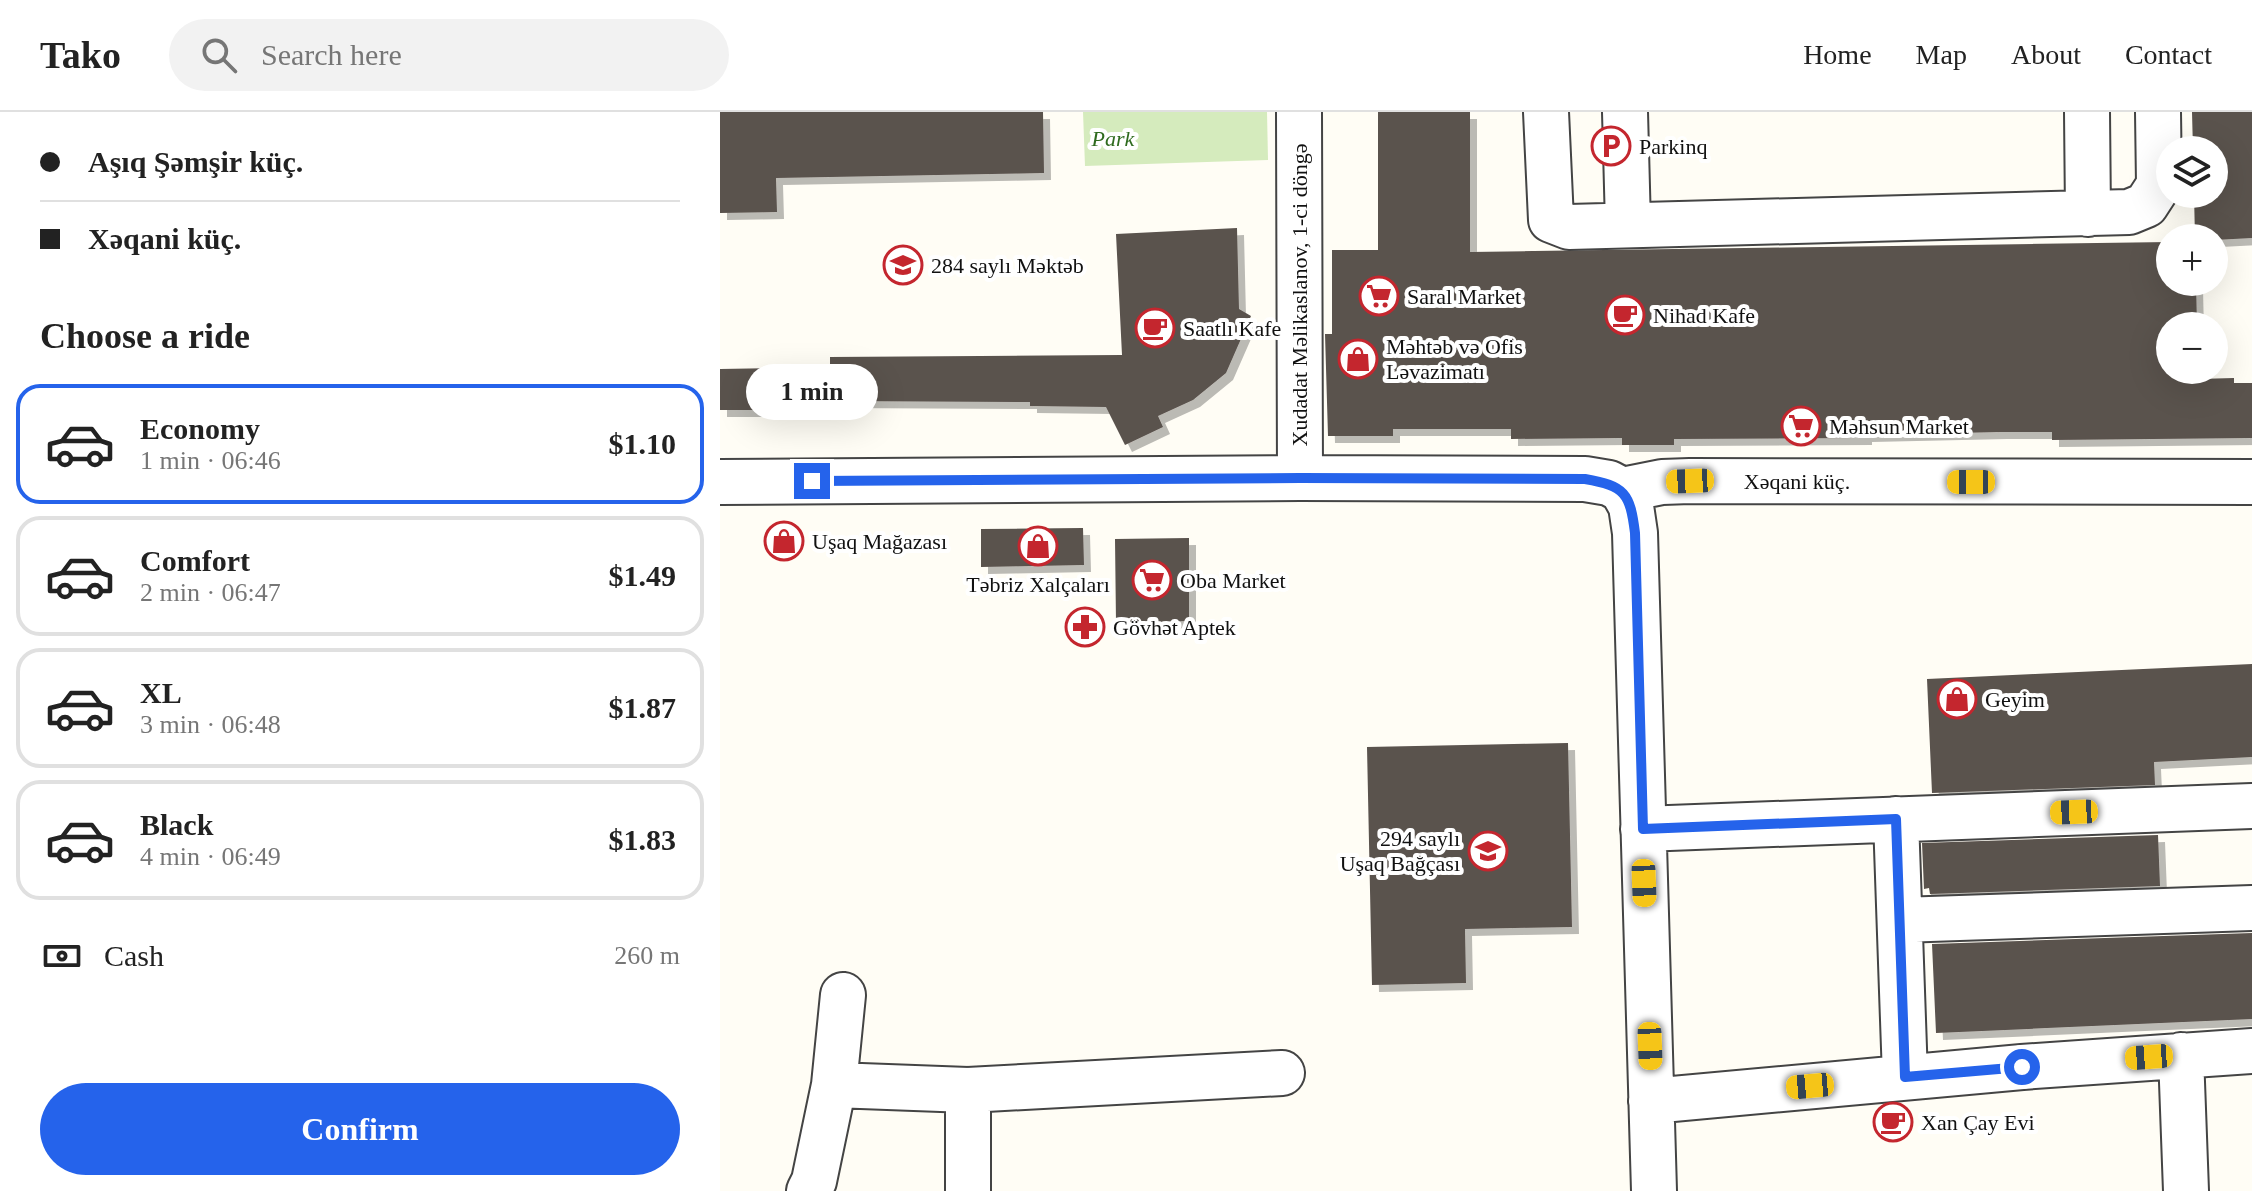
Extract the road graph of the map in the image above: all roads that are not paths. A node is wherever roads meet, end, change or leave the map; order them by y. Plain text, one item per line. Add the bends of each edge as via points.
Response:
1 (1299, 112) edge
2 (1546, 112) edge
3 (1625, 112) edge
4 (2087, 112) edge
5 (2158, 112) edge
6 (2088, 214) junction
7 (1628, 225) junction
8 (1300, 478) junction
9 (720, 482) edge
10 (2252, 482) edge
11 (1622, 490) junction
12 (2252, 806) edge
13 (1896, 819) junction
14 (1643, 829) junction
15 (2252, 908) edge
16 (1900, 920) junction
17 (843, 995) dead end
18 (2252, 1051) edge
19 (2181, 1055) junction
20 (1282, 1073) dead end
21 (1905, 1077) junction
22 (834, 1085) junction
23 (968, 1090) junction
24 (1651, 1101) junction
25 (809, 1191) edge
26 (968, 1191) edge
27 (1654, 1191) edge
28 (2186, 1191) edge

1 - 8 street, Xudadat Məlikaslanov, 1-ci döngə
2 - 7 street via 1551,220 1569,227
3 - 7 street
4 - 6 street
5 - 6 street via 2159,185 2146,205 2129,212
6 - 7 street
8 - 9 street, Xəqani küç.
8 - 11 street, Xəqani küç. via 1585,479
10 - 11 street, Xəqani küç. via 1690,481
11 - 14 street via 1635,533
12 - 13 street
13 - 14 street
13 - 16 street
14 - 24 street
15 - 16 street
16 - 21 street
17 - 22 street
18 - 19 street
19 - 21 street
19 - 28 street
20 - 23 street
21 - 24 street
22 - 23 street
22 - 25 street
23 - 26 street
24 - 27 street

